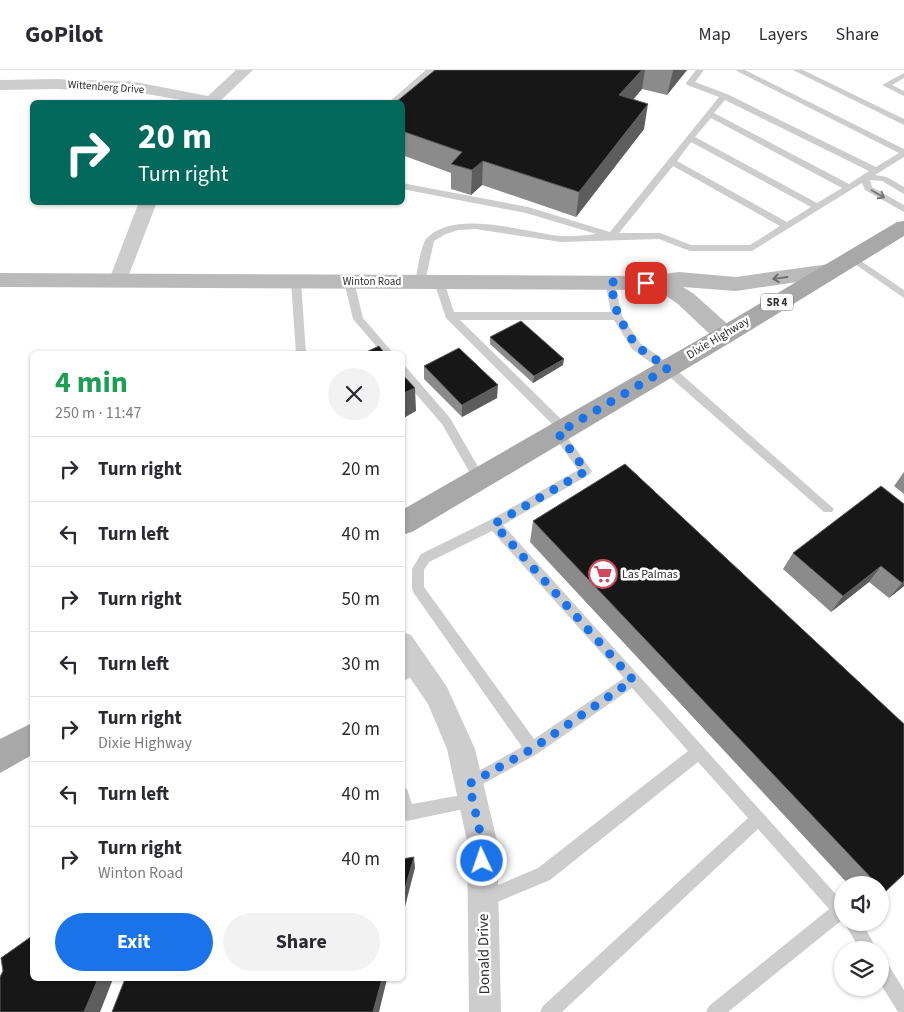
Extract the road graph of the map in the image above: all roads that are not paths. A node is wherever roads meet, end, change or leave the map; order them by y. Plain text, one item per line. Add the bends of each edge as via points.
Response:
1 (245, 70) edge
2 (431, 70) edge
3 (700, 70) edge
4 (739, 70) edge
5 (796, 70) edge
6 (904, 75) edge
7 (0, 85) edge
8 (904, 94) edge
9 (724, 96) junction
10 (200, 100) edge
11 (212, 100) edge
12 (395, 100) edge
13 (709, 114) junction
14 (904, 122) edge
15 (690, 138) junction
16 (904, 152) edge
17 (672, 161) junction
18 (875, 170) junction
19 (865, 177) junction
20 (405, 187) edge
21 (848, 187) junction
22 (904, 191) edge
23 (147, 205) edge
24 (817, 207) junction
25 (904, 209) edge
26 (787, 226) junction
27 (904, 228) edge
28 (612, 236) junction
29 (852, 258) junction
30 (829, 271) junction
31 (0, 280) edge
32 (118, 280) junction
33 (296, 281) junction
34 (349, 281) junction
35 (430, 282) junction
36 (610, 282) junction
37 (646, 283) junction
38 (904, 295) edge
39 (450, 316) junction
40 (618, 316) junction
41 (725, 335) junction
42 (301, 351) edge
43 (386, 351) edge
44 (668, 368) junction
45 (405, 374) edge
46 (561, 431) junction
47 (479, 479) junction
48 (828, 509) dead end
49 (405, 522) edge
50 (494, 524) junction
51 (408, 662) edge
52 (633, 680) junction
53 (30, 739) edge
54 (532, 749) junction
55 (699, 752) junction
56 (0, 756) edge
57 (471, 792) junction
58 (405, 805) edge
59 (759, 818) junction
60 (483, 900) junction
61 (834, 902) edge
62 (834, 917) edge
63 (889, 982) edge
64 (904, 1006) edge
65 (485, 1012) edge
66 (549, 1012) edge
67 (715, 1012) edge

1 - 11 street
2 - 12 lane
3 - 9 lane via 690,84
4 - 16 lane
5 - 14 lane
6 - 8 lane via 886,86
7 - 10 street, Wittenberg Drive via 134,87
9 - 13 lane
9 - 18 lane
13 - 15 lane
13 - 21 lane
15 - 17 lane
15 - 24 lane
16 - 18 lane
17 - 26 lane
17 - 28 lane
18 - 19 lane
19 - 21 lane
19 - 22 lane via 884,179
19 -> 25 lane via 868,188
20 - 28 lane via 528,210
21 - 24 lane
23 - 32 street
24 - 26 lane
26 - 28 lane via 752,248 690,248 660,236
27 - 29 main road, Dixie Highway / SR 4
28 - 35 lane via 563,239 484,227 457,227 430,240
29 - 30 main road, Dixie Highway / SR 4
29 - 38 lane
30 -> 37 street via 736,284 679,279
30 - 41 main road, Dixie Highway / SR 4
31 - 32 street, Winton Road
32 - 33 street, Winton Road
33 - 34 street, Winton Road
33 - 42 lane
34 - 35 street, Winton Road
34 - 43 lane via 358,319
35 - 36 street, Winton Road
35 - 39 lane
36 - 37 street, Winton Road
36 - 40 lane
37 - 41 street, Winton Road via 668,287
39 - 40 lane
39 - 46 lane
40 - 44 lane via 636,346
41 - 44 main road, Dixie Highway / SR 4
44 - 46 main road, Dixie Highway / SR 4
44 - 48 lane
45 - 47 lane via 446,422
46 - 47 main road, Dixie Highway / SR 4
46 - 50 lane via 586,471
47 - 49 main road, Dixie Highway / SR 4
50 - 52 lane
50 - 54 lane via 425,558 418,569 418,588
51 - 57 street, Donald Drive via 438,696 461,749
52 - 54 lane
52 - 55 lane
53 - 56 main road
54 - 57 lane
55 - 59 lane
55 - 60 lane via 544,874
57 - 58 lane via 407,813
57 - 60 street, Donald Drive via 482,841
59 - 61 lane
59 - 66 lane
60 - 65 street, Donald Drive
62 - 67 lane
63 - 64 lane

